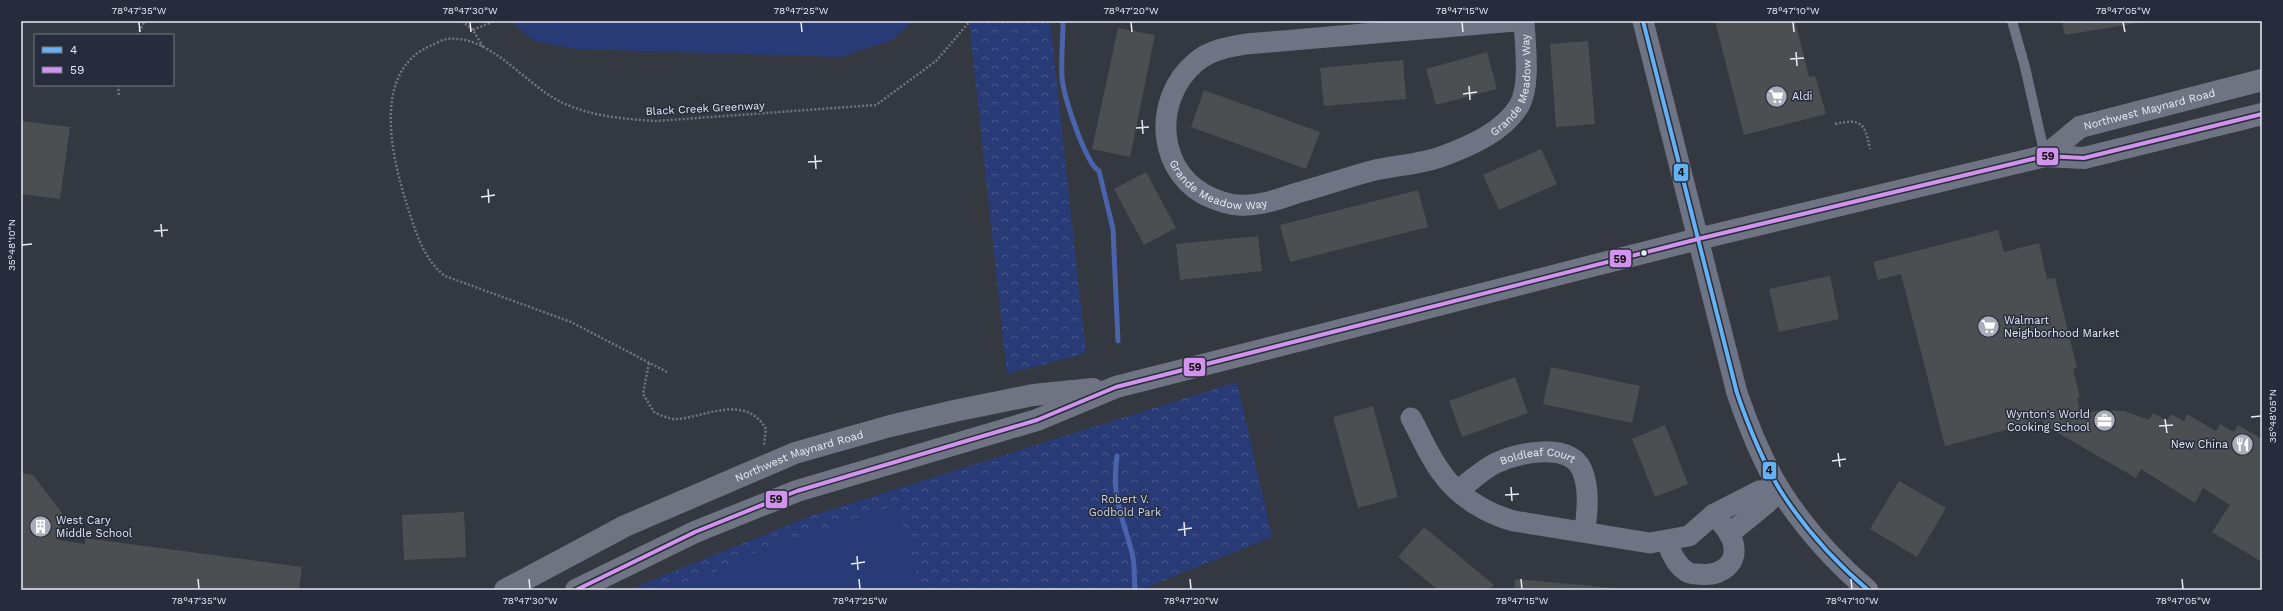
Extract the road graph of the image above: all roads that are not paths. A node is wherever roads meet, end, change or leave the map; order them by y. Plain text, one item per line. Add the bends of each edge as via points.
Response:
1 (1515, 21) edge
2 (1524, 21) edge
3 (1643, 21) edge
4 (2012, 21) edge
5 (2262, 80) edge
6 (2262, 114) edge
7 (2045, 156) junction
8 (1698, 239) junction
9 (1116, 387) junction
10 (1411, 418) dead end
11 (1458, 490) junction
12 (1780, 490) junction
13 (1714, 514) junction
14 (1585, 531) junction
15 (1728, 534) junction
16 (1666, 541) junction
17 (505, 590) edge
18 (576, 590) edge
19 (1868, 590) edge

1 - 2 street, Grande Meadow Way via 1246,44 1210,53 1184,73 1168,102 1167,144 1172,160 1178,172 1200,192 1239,205 1265,203 1371,171 1443,156 1486,137 1500,127 1519,106 1526,79
3 - 8 street
4 - 7 lane
5 - 7 main road, Northwest Maynard Road via 2080,127
6 - 7 main road, Northwest Maynard Road via 2084,158
7 - 8 main road, Northwest Maynard Road
8 - 9 main road, Northwest Maynard Road
8 - 12 street via 1737,393
9 - 17 main road, Northwest Maynard Road via 1033,395 890,426 795,453 625,526
9 - 18 main road, Northwest Maynard Road via 1038,420 797,491 696,532
10 - 11 street via 1441,473
11 - 14 street via 1494,516
11 - 14 street, Boldleaf Court via 1494,463 1542,451 1557,452 1573,458 1582,470 1587,486
12 - 13 street via 1758,491
12 - 15 street
12 - 19 street via 1846,571
13 - 15 street
13 - 16 street via 1689,536
14 - 16 street via 1650,543
15 - 16 street via 1732,539 1733,554 1729,565 1722,572 1710,575 1688,573 1677,564

